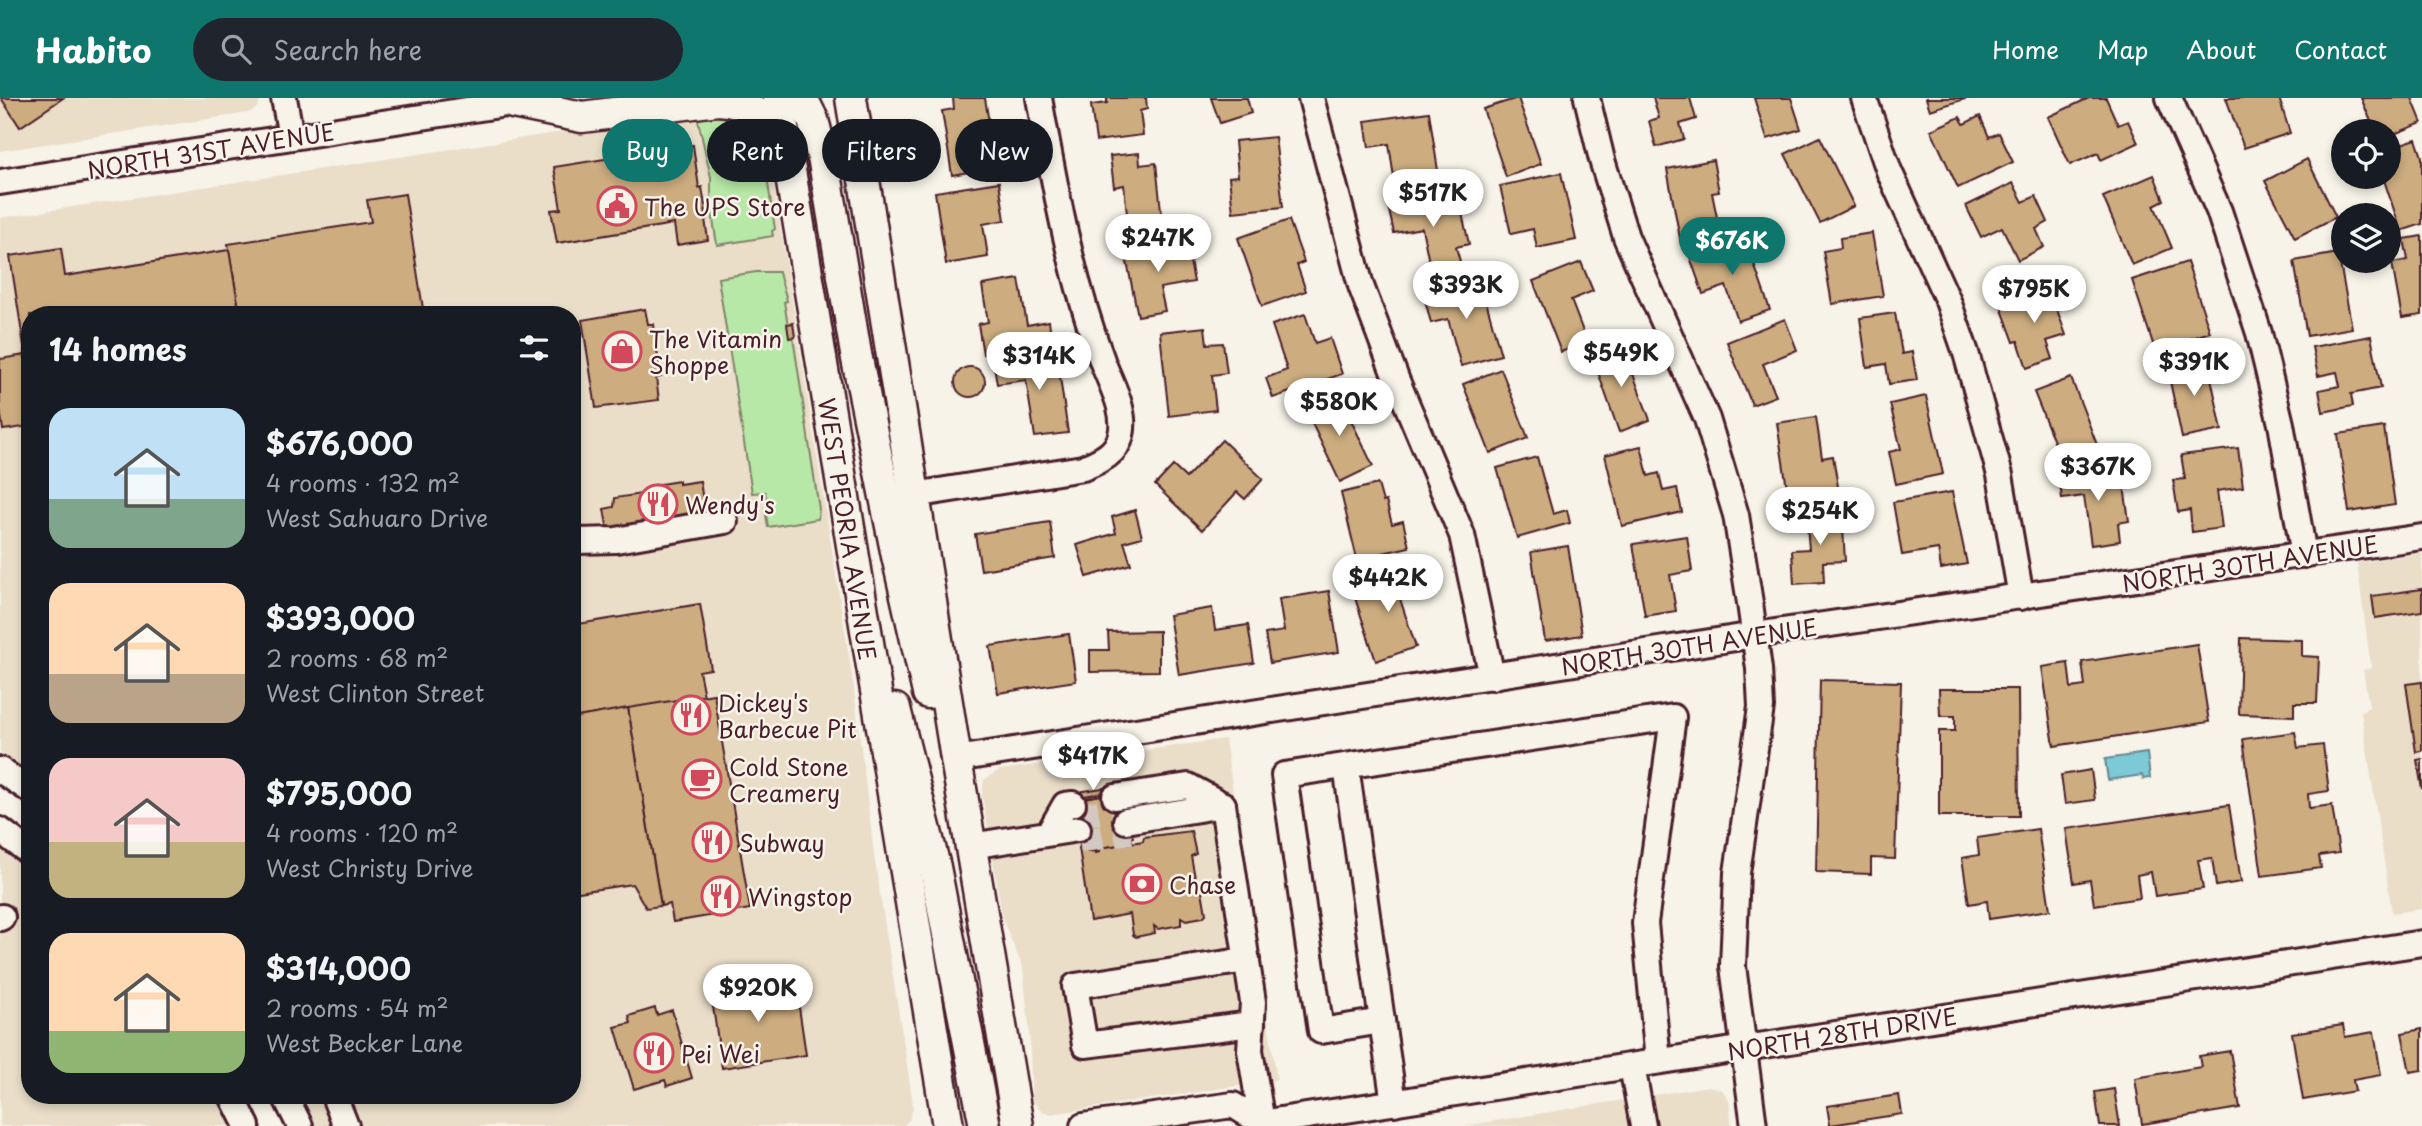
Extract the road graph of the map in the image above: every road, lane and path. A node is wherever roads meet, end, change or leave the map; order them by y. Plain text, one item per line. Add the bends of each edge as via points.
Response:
1 (285, 98) edge
2 (546, 98) edge
3 (778, 98) edge
4 (802, 98) edge
5 (851, 98) edge
6 (1040, 98) edge
7 (1311, 98) edge
8 (1587, 98) edge
9 (1864, 98) edge
10 (2169, 98) edge
11 (513, 103) junction
12 (764, 119) edge
13 (781, 119) edge
14 (793, 119) edge
15 (291, 137) junction
16 (0, 182) edge
17 (791, 182) edge
18 (914, 495) junction
19 (725, 521) dead end
20 (2422, 537) edge
21 (581, 541) edge
22 (2304, 555) junction
23 (2021, 597) junction
24 (863, 620) junction
25 (1755, 635) junction
26 (1492, 677) junction
27 (956, 759) junction
28 (1346, 766) junction
29 (0, 769) edge
30 (21, 784) edge
31 (1123, 815) tunnel mouth
32 (0, 830) edge
33 (1049, 833) junction
34 (21, 846) edge
35 (971, 846) junction
36 (2422, 943) edge
37 (1247, 960) junction
38 (1382, 1021) junction
39 (1252, 1024) junction
40 (1745, 1047) junction
41 (1658, 1061) junction
42 (1632, 1066) junction
43 (1394, 1103) junction
44 (236, 1104) edge
45 (289, 1104) edge
46 (337, 1104) edge
47 (1261, 1124) edge
48 (247, 1126) edge
49 (300, 1126) edge
50 (345, 1126) edge
51 (948, 1126) edge
52 (985, 1126) edge
53 (1018, 1126) edge
54 (1083, 1126) edge
55 (1643, 1126) edge
56 (1754, 1126) edge

1 - 15 street
2 - 11 street, NORTH 31ST AVENUE
3 - 13 main road, WEST PEORIA AVENUE
4 - 14 main road
4 - 27 main road via 824,162 856,355 914,638 937,721
5 - 18 main road
6 - 18 street via 1055,188 1076,275 1122,420 1121,435 1115,450 1083,468
7 - 26 street via 1361,286 1462,535
8 - 25 street via 1626,237 1707,419 1736,515
9 - 23 street via 1889,171 1948,301 1966,354 2000,475
10 - 22 street via 2219,211 2259,333
11 - 12 main road via 582,117 735,101
11 - 15 street, NORTH 31ST AVENUE
15 - 16 street, NORTH 31ST AVENUE
17 - 24 main road, WEST PEORIA AVENUE
18 - 27 main road
19 - 21 street via 616,540
20 - 22 street, NORTH 30TH AVENUE
22 - 23 street, NORTH 30TH AVENUE
23 - 25 street, NORTH 30TH AVENUE
24 - 51 main road, WEST PEORIA AVENUE
24 - 52 main road via 887,683 929,841
25 - 26 street, NORTH 30TH AVENUE
25 - 40 street via 1761,707 1737,873 1733,966
26 - 27 street, NORTH 30TH AVENUE
27 - 35 main road
28 - 38 street
28 - 38 street via 1284,775 1321,1031
28 - 41 street via 1672,718 1645,923
29 - 30 street
31 - 37 street via 1223,805
32 - 34 street
33 - 33 street via 1071,842 1076,822 1065,805
33 - 35 street
35 - 53 main road
36 - 40 street, NORTH 28TH DRIVE
37 - 39 street
37 - 39 street via 1075,986 1085,1045
38 - 43 street
39 - 47 street via 1250,1050
40 - 41 street, NORTH 28TH DRIVE
40 - 56 street
41 - 42 street, NORTH 28TH DRIVE
42 - 43 street, NORTH 28TH DRIVE
42 - 55 street
43 - 47 street, NORTH 28TH DRIVE
44 - 48 street
45 - 49 street
46 - 50 street
47 - 54 street via 1233,1105

